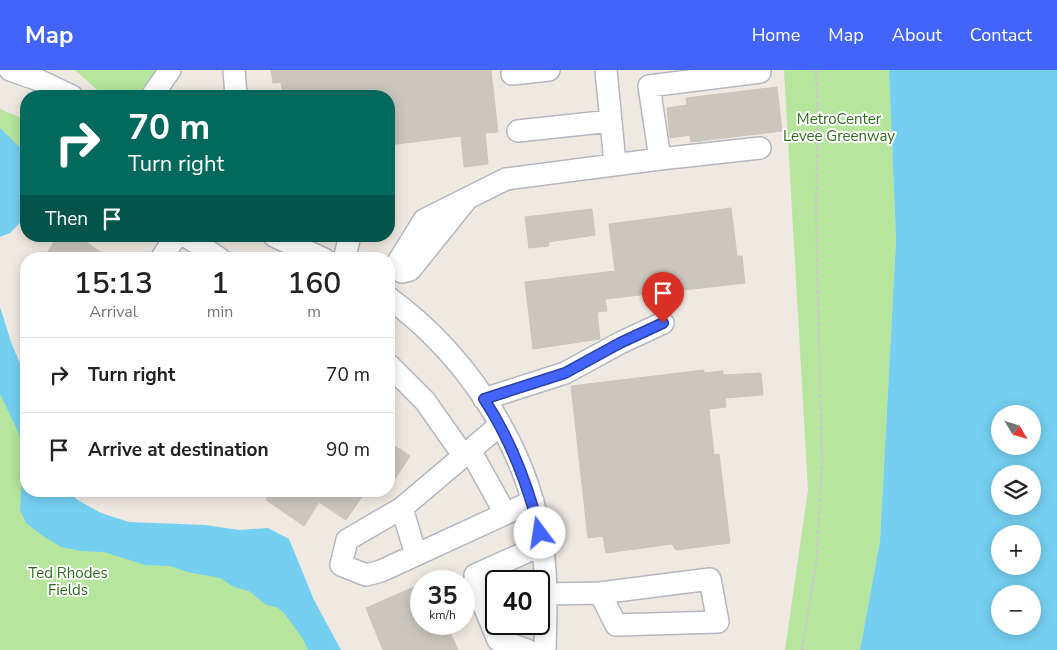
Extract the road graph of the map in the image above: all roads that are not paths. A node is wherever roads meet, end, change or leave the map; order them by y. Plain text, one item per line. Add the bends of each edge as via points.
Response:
1 (10, 70) edge
2 (170, 70) edge
3 (234, 70) edge
4 (549, 70) edge
5 (606, 70) edge
6 (760, 70) edge
7 (512, 74) dead end
8 (648, 78) edge
9 (59, 90) edge
10 (156, 90) edge
11 (236, 90) edge
12 (611, 121) junction
13 (518, 130) dead end
14 (760, 148) dead end
15 (660, 159) junction
16 (615, 164) junction
17 (195, 242) edge
18 (287, 242) edge
19 (210, 252) edge
20 (309, 252) edge
21 (395, 282) edge
22 (395, 303) edge
23 (663, 323) dead end
24 (395, 371) edge
25 (484, 399) junction
26 (500, 425) junction
27 (467, 452) junction
28 (533, 501) junction
29 (402, 508) junction
30 (505, 513) junction
31 (542, 545) junction
32 (416, 554) junction
33 (545, 570) edge
34 (600, 593) junction
35 (550, 594) edge
36 (545, 635) edge
37 (527, 650) edge
38 (545, 650) edge

1 - 9 street
2 - 10 street
3 - 11 street
4 - 7 street
5 - 12 street
6 - 8 street
8 - 15 street
12 - 13 street
12 - 16 street
14 - 15 street
15 - 16 street
16 - 21 street via 506,179 424,220 398,262 402,272
17 - 19 street
18 - 20 street
22 - 25 street via 426,329
23 - 25 street via 565,373
24 - 27 street
25 - 26 street
26 - 27 street
26 - 28 street
27 - 29 street
27 - 30 street
28 - 30 street
28 - 31 street
29 - 32 street
29 - 32 street via 347,540 341,565 366,575
30 - 32 street
31 - 33 street
31 - 37 street via 476,575 475,584 498,640
34 - 34 street via 616,625 718,622 710,579
34 - 35 street
36 - 38 street

